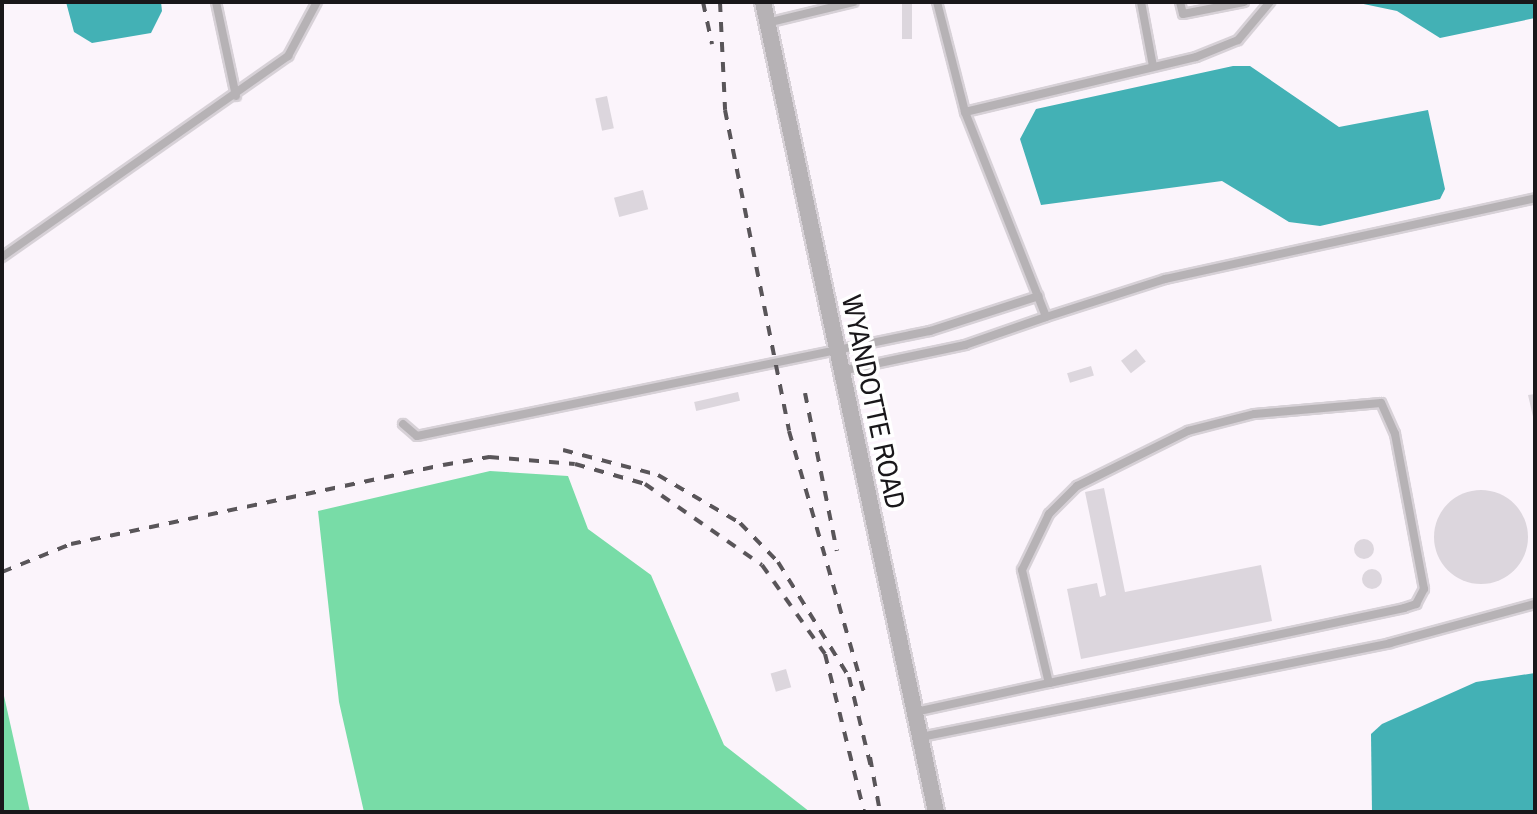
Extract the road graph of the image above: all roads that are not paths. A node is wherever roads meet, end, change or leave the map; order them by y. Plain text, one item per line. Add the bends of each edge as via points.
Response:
1 (216, 2) edge
2 (317, 2) edge
3 (763, 2) edge
4 (854, 2) edge
5 (937, 2) edge
6 (1141, 2) edge
7 (1180, 2) edge
8 (1244, 2) edge
9 (1223, 4) edge
10 (1266, 4) edge
11 (767, 23) junction
12 (1153, 66) junction
13 (236, 96) junction
14 (965, 112) junction
15 (1535, 198) edge
16 (2, 257) edge
17 (1039, 296) junction
18 (1046, 317) junction
19 (836, 349) junction
20 (841, 371) junction
21 (403, 424) dead end
22 (1535, 604) edge
23 (1049, 683) junction
24 (915, 712) junction
25 (921, 737) junction
26 (936, 812) edge

1 - 13 lane
2 - 13 lane via 288,56
3 - 11 street, WYANDOTTE ROAD
4 - 11 lane
5 - 14 lane
6 - 12 lane
7 - 9 lane via 1183,14
8 - 9 lane
10 - 12 lane via 1238,40
11 - 19 street, WYANDOTTE ROAD
12 - 14 lane
13 - 16 lane
14 - 17 lane
15 - 18 lane via 1165,279
17 - 18 lane
17 - 19 lane via 930,331
18 - 20 lane via 965,345
19 - 20 street, WYANDOTTE ROAD
19 - 21 lane via 417,436
20 - 24 street, WYANDOTTE ROAD
22 - 25 lane via 1390,643
23 - 23 lane via 1416,604 1424,589 1395,434 1381,403 1254,414 1188,431 1077,486 1049,514 1022,570
23 - 24 lane
24 - 25 street, WYANDOTTE ROAD
25 - 26 street, WYANDOTTE ROAD

